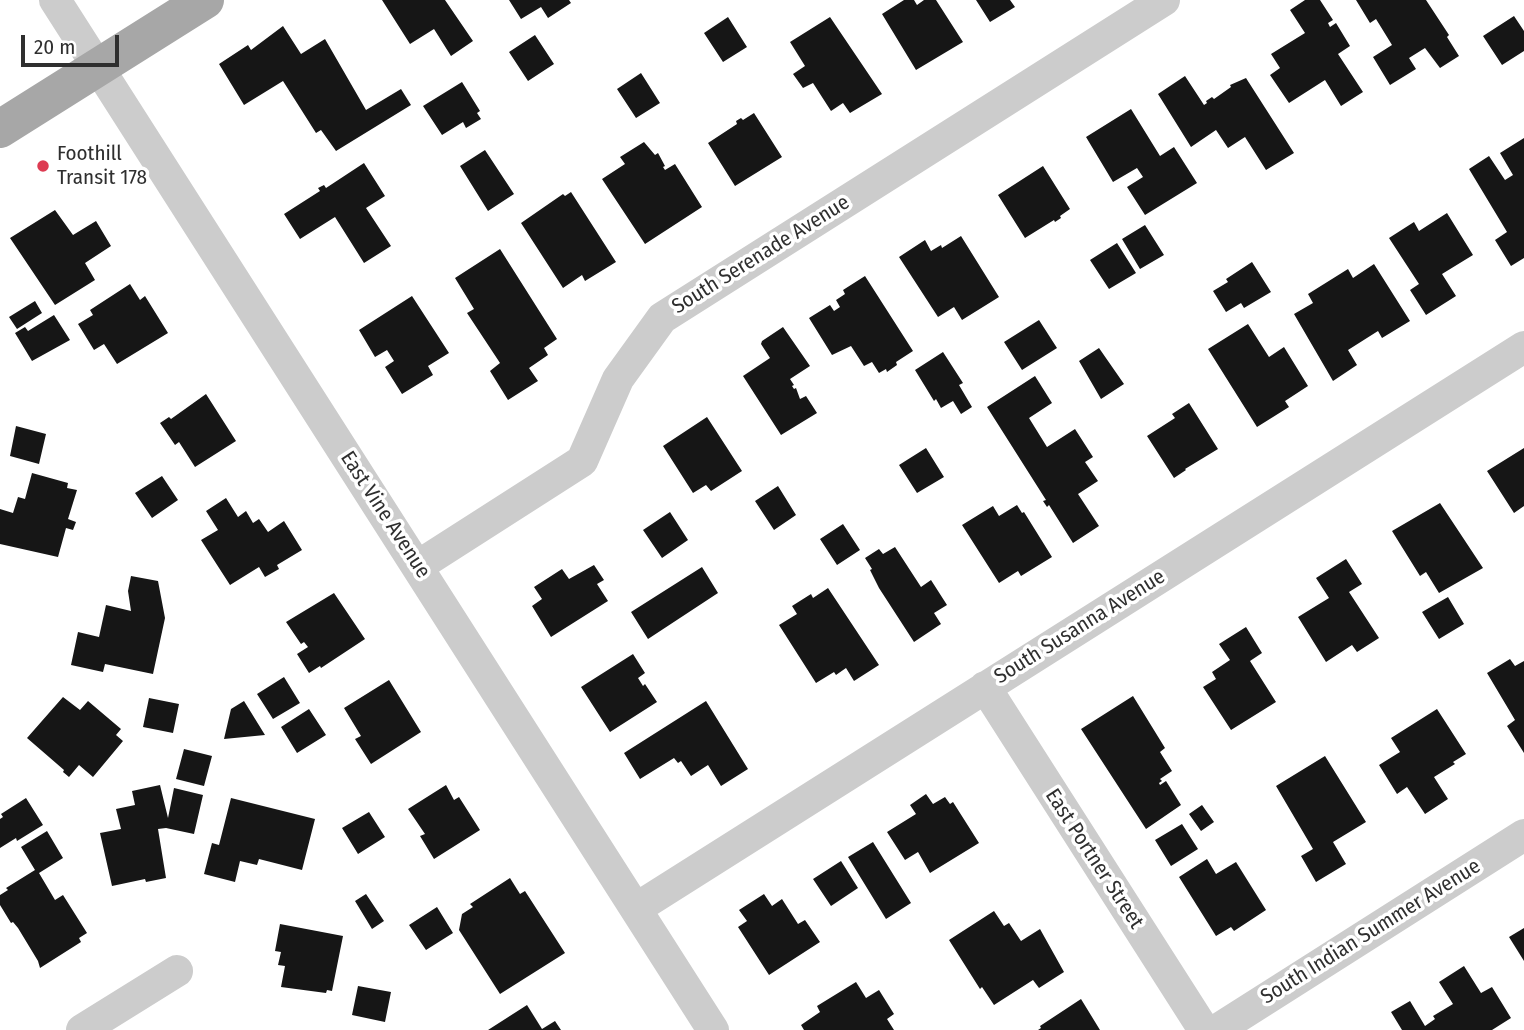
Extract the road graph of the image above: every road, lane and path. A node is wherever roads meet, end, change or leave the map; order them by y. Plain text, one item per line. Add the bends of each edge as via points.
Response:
1 (55, 0) edge
2 (205, 0) edge
3 (1164, 0) edge
4 (98, 68) junction
5 (0, 129) edge
6 (1524, 347) edge
7 (418, 566) junction
8 (985, 687) junction
9 (1524, 835) edge
10 (636, 908) junction
11 (177, 971) dead end
12 (82, 1030) edge
13 (713, 1030) edge
14 (1204, 1030) edge
15 (1217, 1030) edge

1 - 4 street, East Vine Avenue
2 - 4 main road
3 - 7 street, South Serenade Avenue via 662,318 618,379 582,461
4 - 5 main road
4 - 7 street, East Vine Avenue
6 - 8 street, South Susanna Avenue
7 - 10 street, East Vine Avenue
8 - 10 street, South Susanna Avenue
8 - 14 street, East Portner Street
9 - 15 street, South Indian Summer Avenue
10 - 13 street, East Vine Avenue
11 - 12 street

